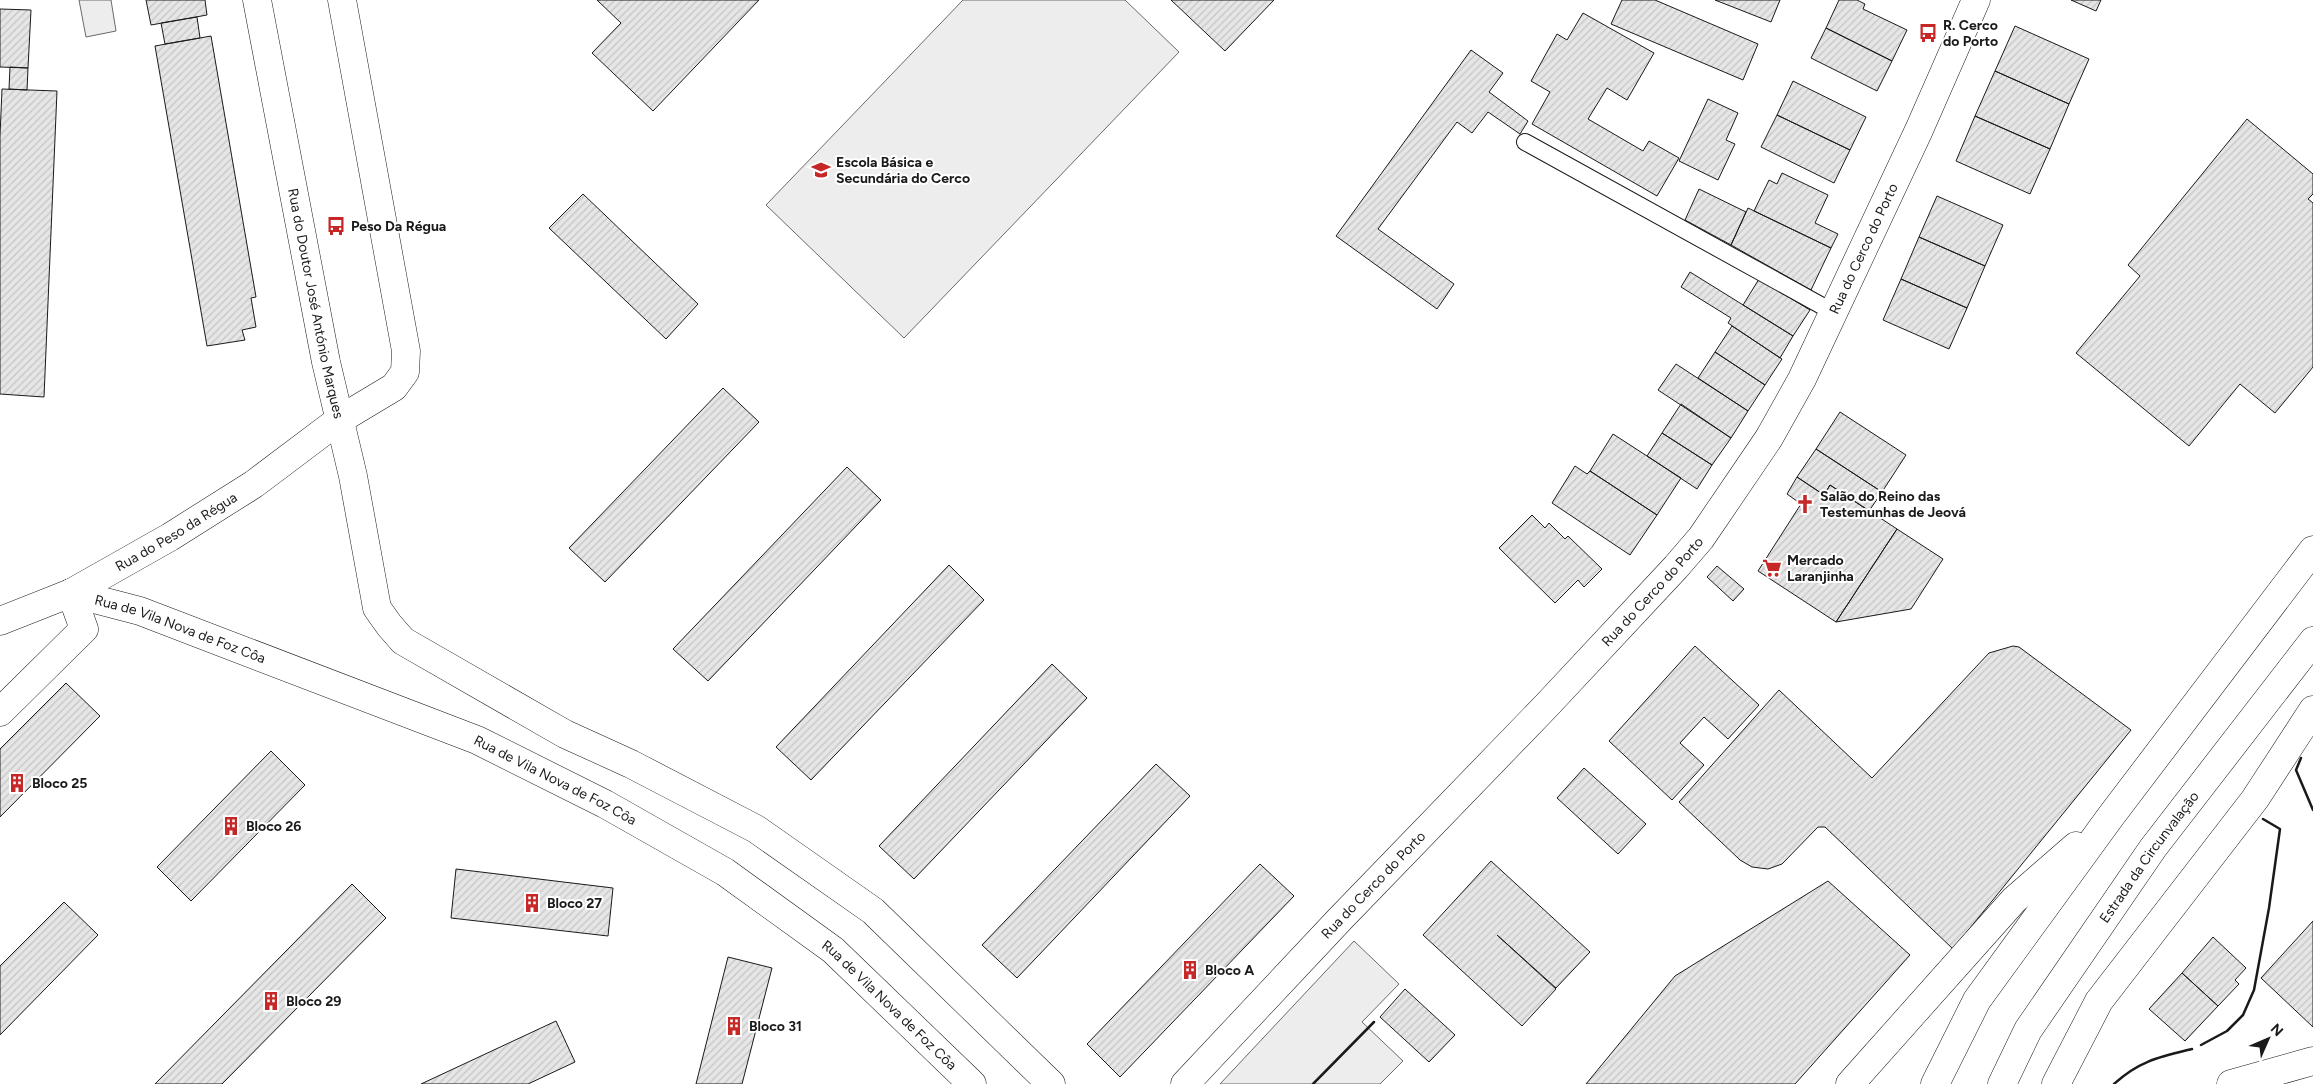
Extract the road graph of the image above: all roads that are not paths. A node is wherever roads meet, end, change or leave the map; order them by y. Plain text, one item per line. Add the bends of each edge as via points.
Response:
1 (257, 0) edge
2 (342, 0) edge
3 (1976, 0) edge
4 (1525, 142) dead end
5 (1833, 312) junction
6 (339, 420) junction
7 (2313, 550) edge
8 (71, 592) junction
9 (0, 621) edge
10 (2313, 641) edge
11 (2313, 710) edge
12 (0, 712) edge
13 (2111, 816) junction
14 (2313, 1061) edge
15 (972, 1084) edge
16 (1052, 1084) edge
17 (1185, 1084) edge
18 (1850, 1084) edge
19 (1935, 1084) edge
20 (2002, 1084) edge
21 (2056, 1084) edge
22 (2231, 1084) edge

1 - 6 street, Rua do Doutor José António Marques
2 - 6 street, Rua do Doutor José António Marques via 406,351 405,372 394,387
3 - 5 street, Rua do Cerco do Porto
4 - 5 lane
5 - 17 street, Rua do Cerco do Porto via 1802,379 1769,438 1701,538
6 - 8 street, Rua do Peso da Régua via 254,484 170,537
6 - 16 street via 353,476 377,608 403,641 565,734 631,764 756,830 873,911
7 - 13 street
8 - 9 street, Rua do Peso da Régua
8 - 12 street via 84,629
8 - 15 street, Rua de Vila Nova de Foz Côa via 140,612 477,740 605,804 725,872 833,950
10 - 20 street, Estrada da Circunvalação via 2153,848 2028,1030
11 - 21 street via 2255,799 2099,1001
13 - 18 street via 2014,900
13 - 19 street via 1977,1000
14 - 22 street

